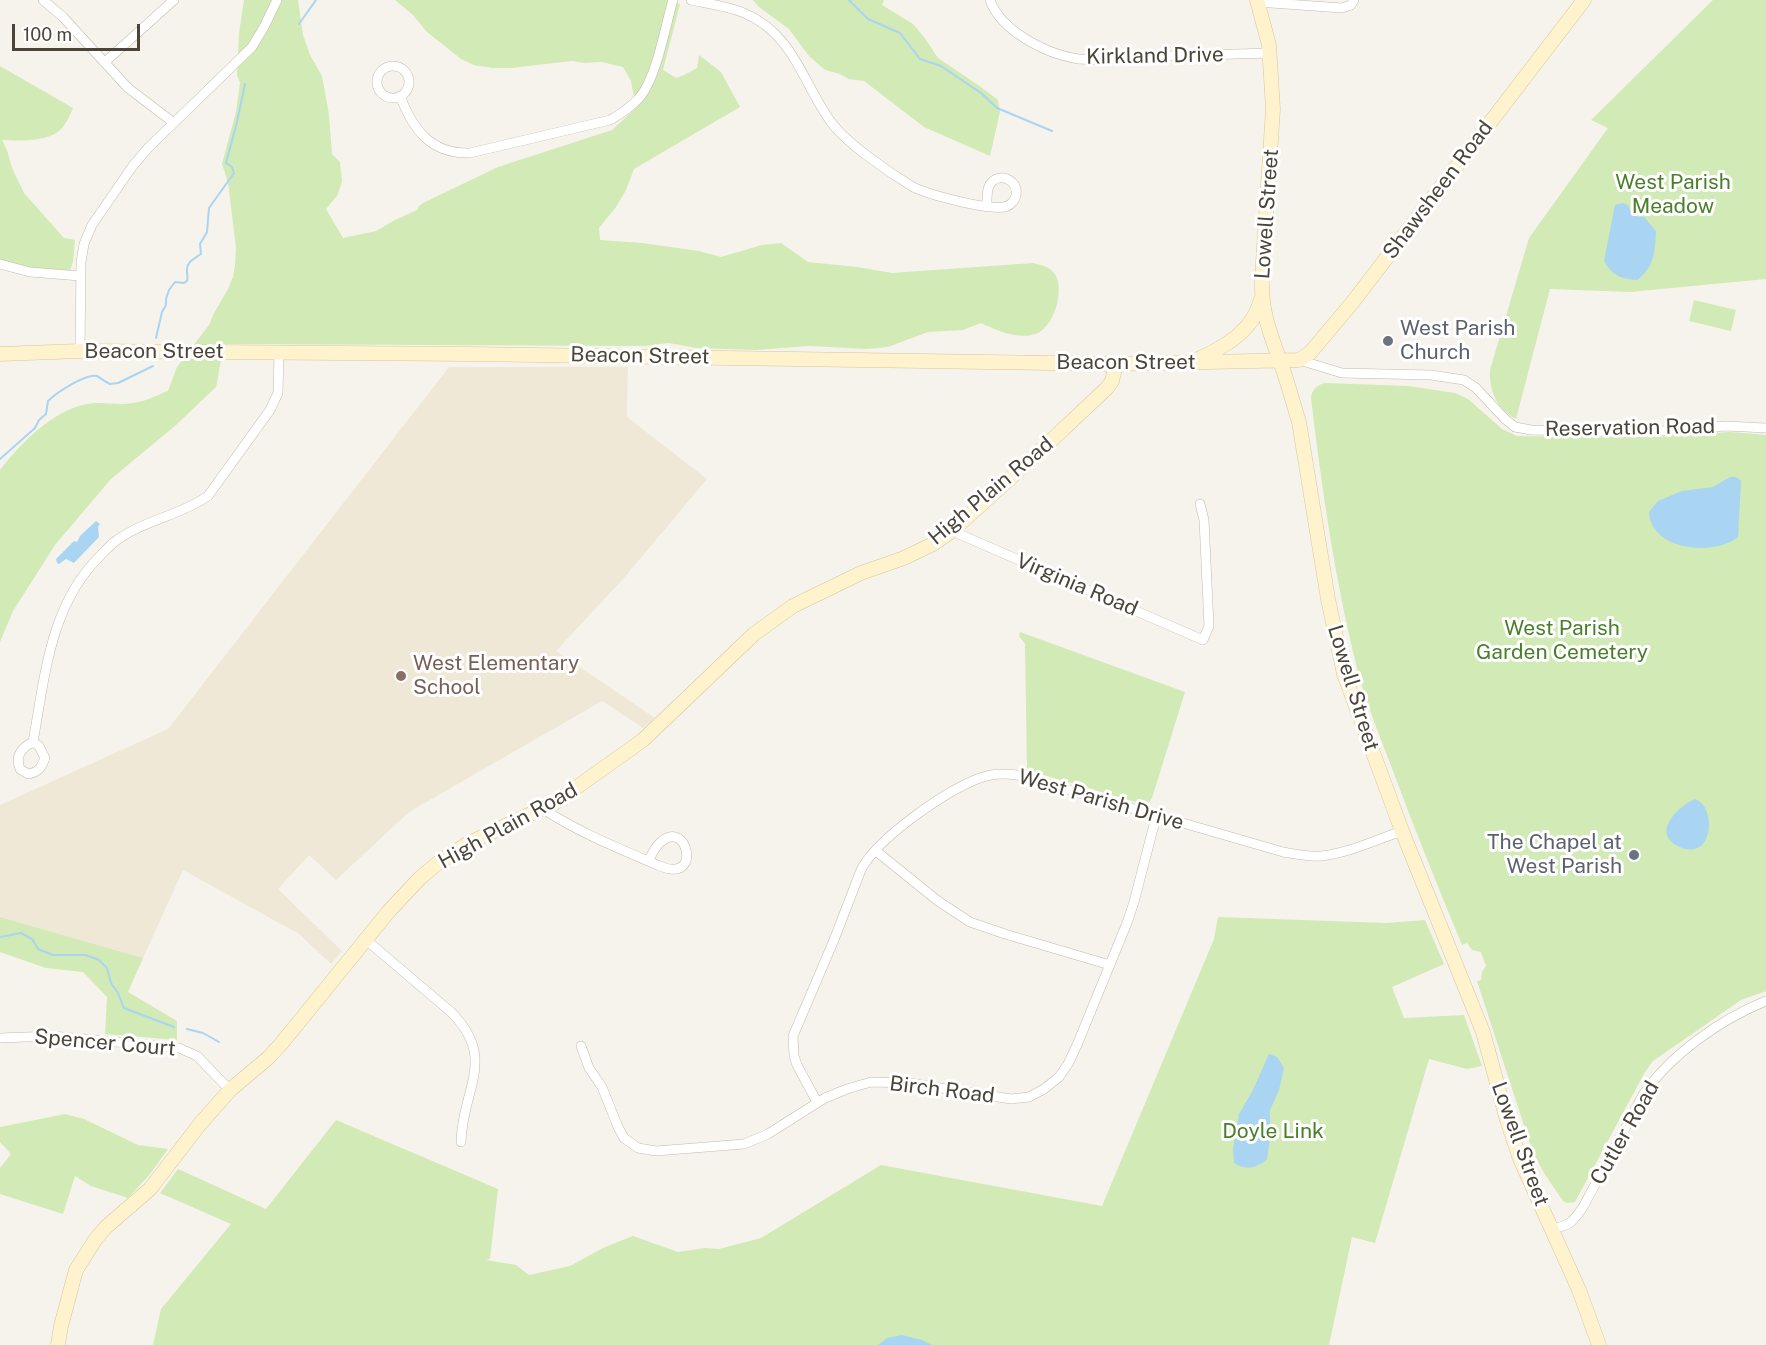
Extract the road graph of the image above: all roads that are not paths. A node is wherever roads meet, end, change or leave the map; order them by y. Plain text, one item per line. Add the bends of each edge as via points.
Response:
1 (43, 0) edge
2 (174, 0) edge
3 (277, 0) edge
4 (673, 0) edge
5 (691, 0) edge
6 (990, 0) edge
7 (1354, 0) edge
8 (1584, 0) edge
9 (1257, 1) edge
10 (1325, 4) edge
11 (1270, 53) junction
12 (105, 62) junction
13 (400, 96) dead end
14 (174, 123) junction
15 (987, 205) dead end
16 (0, 264) edge
17 (80, 276) junction
18 (1262, 291) junction
19 (80, 351) junction
20 (279, 353) junction
21 (0, 354) edge
22 (1299, 360) junction
23 (1281, 362) junction
24 (1116, 364) junction
25 (1190, 364) junction
26 (1766, 428) edge
27 (1200, 504) dead end
28 (952, 531) junction
29 (33, 742) dead end
30 (543, 809) junction
31 (1156, 817) junction
32 (1402, 831) junction
33 (876, 851) junction
34 (648, 861) dead end
35 (365, 939) junction
36 (1110, 965) junction
37 (1766, 1001) edge
38 (0, 1038) edge
39 (581, 1046) dead end
40 (230, 1090) junction
41 (817, 1102) junction
42 (461, 1142) dead end
43 (1551, 1229) junction
44 (58, 1345) edge
45 (1599, 1345) edge

1 - 12 street
2 - 12 street
3 - 14 street via 252,46
4 - 13 street via 651,78 639,98 610,120 458,153 424,138
5 - 15 street via 742,12 774,32 792,53 839,132 898,178 921,191
6 - 11 street, Kirkland Drive via 997,15 1029,41 1078,59
7 - 10 street via 1345,8
8 - 22 main road, Shawsheen Road via 1346,309 1310,353
9 - 10 street
9 - 11 main road, Lowell Street
11 - 18 main road, Lowell Street via 1273,109
12 - 14 street via 135,94
14 - 17 street via 140,157 97,216 84,243
16 - 17 street via 30,272
17 - 19 street
18 - 23 main road, Lowell Street via 1269,332
18 - 25 main road via 1256,315 1246,327 1230,343
19 - 20 main road, Beacon Street
19 - 21 main road, Beacon Street
20 - 24 main road, Beacon Street
20 - 29 street via 278,393 270,410 208,496 116,540 88,568 66,602 55,631
22 - 23 main road
22 - 26 street, Reservation Road via 1342,373 1431,375 1464,380 1515,427 1531,430 1635,433 1726,426
23 - 25 main road, Beacon Street
23 - 32 main road, Lowell Street via 1299,422 1337,645
24 - 25 main road, Beacon Street
24 - 28 main road, High Plain Road via 1107,388
27 - 28 street, Virginia Road via 1209,626 1203,640
28 - 30 main road, High Plain Road via 904,558 861,573 793,606 754,634 643,740
30 - 34 street via 580,831
30 - 35 main road, High Plain Road via 484,835 445,858 420,878
31 - 32 street, West Parish Drive via 1306,856 1339,853
31 - 33 street, West Parish Drive via 1001,773 980,778 937,802
31 - 36 street, Birch Road via 1134,902
32 - 43 main road, Lowell Street via 1482,1032 1520,1159
33 - 36 street via 970,922
33 - 41 street, West Parish Drive via 861,870 793,1036 797,1065
35 - 40 main road, High Plain Road via 281,1044
35 - 42 street via 452,1012 472,1040 476,1070
36 - 41 street, Birch Road via 1068,1064 1059,1077 1036,1093 1011,1099 883,1081 858,1085
37 - 43 street, Cutler Road via 1731,1017 1664,1067 1643,1095 1575,1219 1566,1227
38 - 40 street, Spencer Court via 52,1036 179,1048 197,1056
39 - 41 street, Birch Road via 621,1133 628,1142 644,1150 744,1144 768,1134
40 - 44 main road, High Plain Road via 150,1189 106,1227 86,1252 76,1270
43 - 45 main road, Lowell Street

